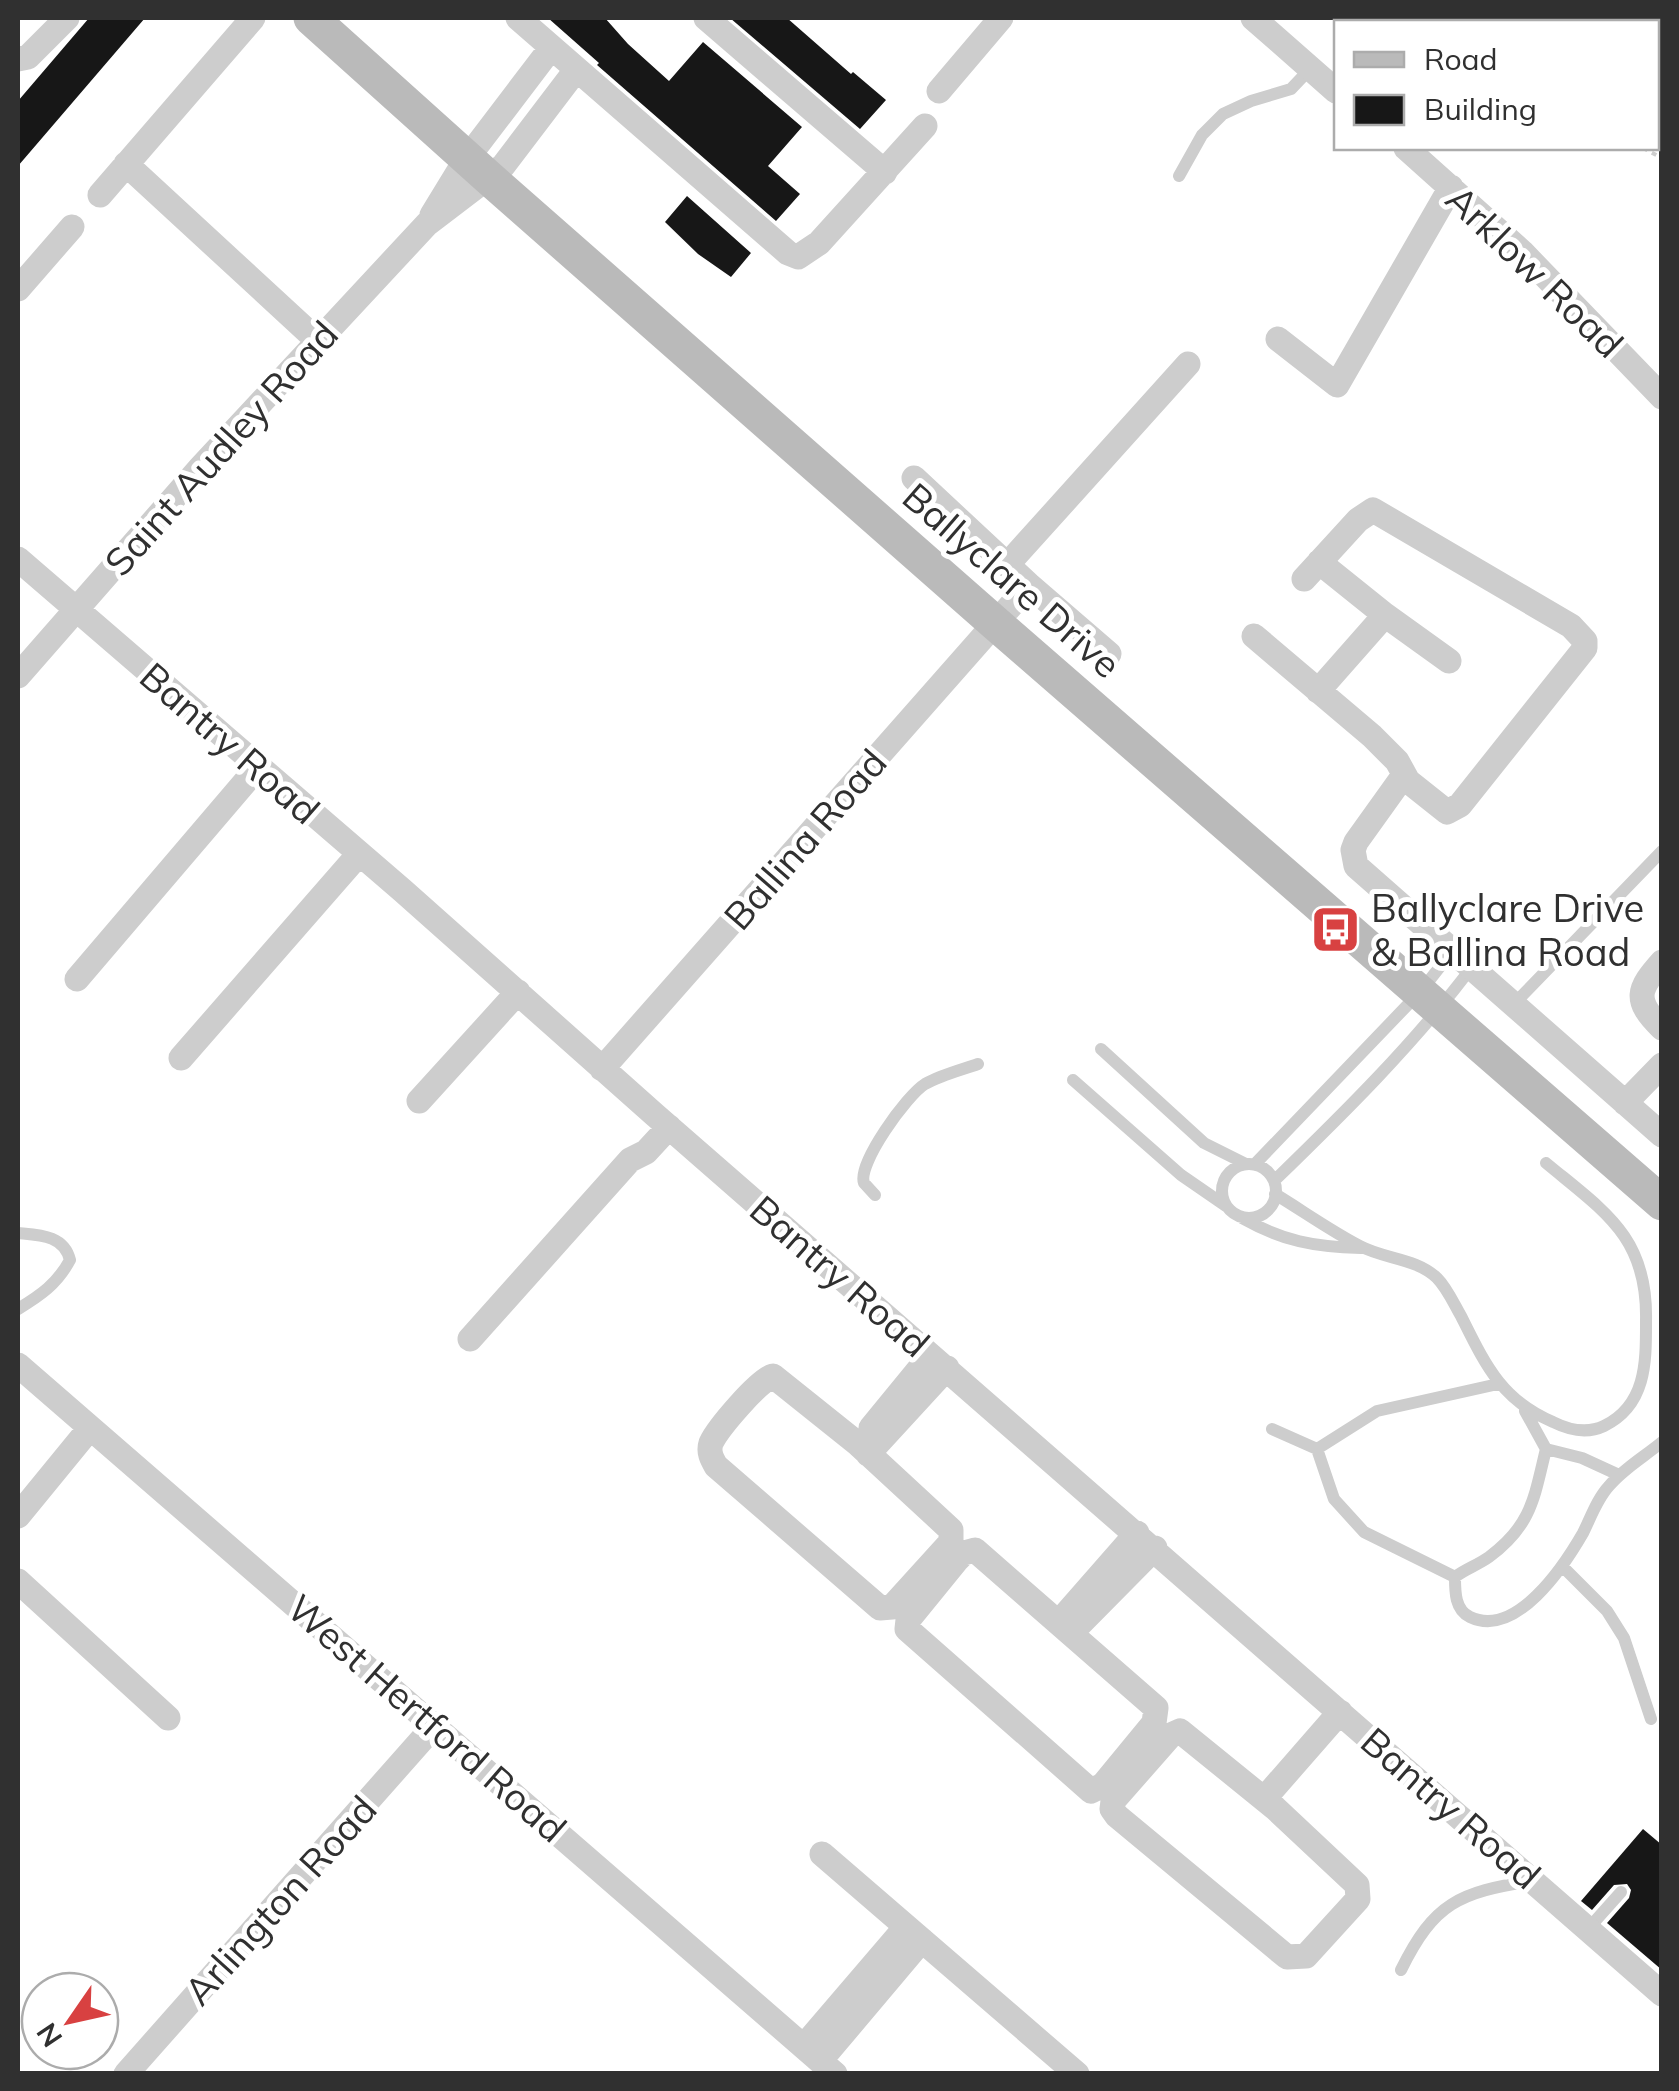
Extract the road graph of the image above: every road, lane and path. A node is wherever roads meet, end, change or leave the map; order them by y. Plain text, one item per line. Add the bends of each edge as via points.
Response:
1 (67, 18) edge
2 (253, 18) edge
3 (311, 18) edge
4 (518, 18) edge
5 (706, 18) edge
6 (1001, 18) edge
7 (1253, 18) edge
8 (351, 25) edge
9 (552, 48) junction
10 (18, 59) edge
11 (1310, 68) junction
12 (576, 70) junction
13 (1334, 88) edge
14 (940, 91) dead end
15 (925, 126) dead end
16 (1416, 151) edge
17 (486, 160) junction
18 (126, 164) junction
19 (885, 172) junction
20 (1179, 176) dead end
21 (1451, 187) junction
22 (100, 194) dead end
23 (72, 227) dead end
24 (18, 290) edge
25 (1278, 339) dead end
26 (318, 342) junction
27 (1188, 364) dead end
28 (1662, 398) edge
29 (914, 478) dead end
30 (18, 559) edge
31 (1006, 564) junction
32 (1011, 606) junction
33 (74, 608) junction
34 (1385, 616) junction
35 (1254, 636) dead end
36 (1110, 654) dead end
37 (1449, 661) dead end
38 (18, 676) edge
39 (1318, 691) junction
40 (258, 767) junction
41 (1404, 775) junction
42 (1662, 851) edge
43 (359, 854) junction
44 (1662, 962) edge
45 (77, 980) dead end
46 (1446, 981) junction
47 (518, 992) junction
48 (1514, 1005) junction
49 (1662, 1028) edge
50 (1101, 1049) dead end
51 (181, 1058) dead end
52 (978, 1064) dead end
53 (1662, 1065) edge
54 (602, 1069) junction
55 (1074, 1080) dead end
56 (419, 1102) dead end
57 (1625, 1103) junction
58 (662, 1121) junction
59 (1662, 1135) edge
60 (1546, 1162) dead end
61 (1250, 1164) junction
62 (1662, 1182) edge
63 (1275, 1187) junction
64 (875, 1195) dead end
65 (1662, 1203) edge
66 (1226, 1206) junction
67 (1240, 1216) junction
68 (18, 1234) edge
69 (1364, 1248) junction
70 (18, 1309) edge
71 (470, 1339) dead end
72 (939, 1362) junction
73 (18, 1365) edge
74 (1498, 1384) junction
75 (1525, 1409) junction
76 (90, 1428) junction
77 (1272, 1428) dead end
78 (1662, 1442) edge
79 (863, 1449) junction
80 (1317, 1449) junction
81 (1546, 1449) junction
82 (1619, 1475) junction
83 (18, 1516) edge
84 (1146, 1541) junction
85 (1562, 1566) junction
86 (1455, 1577) junction
87 (18, 1581) edge
88 (1065, 1628) junction
89 (1346, 1717) junction
90 (168, 1718) dead end
91 (1651, 1719) dead end
92 (434, 1726) junction
93 (1269, 1804) junction
94 (822, 1854) dead end
95 (1534, 1881) junction
96 (1621, 1892) dead end
97 (1588, 1929) junction
98 (914, 1934) junction
99 (1401, 1970) dead end
100 (1662, 1994) edge
101 (820, 2060) edge
102 (126, 2074) edge
103 (1077, 2074) edge

1 - 10 street
2 - 18 street
3 - 17 street, Ballyclare Drive
4 - 9 street
5 - 19 street
6 - 14 street
7 - 11 street
8 - 17 street, Ballyclare Drive
9 - 12 street
9 - 17 street
11 - 13 street
11 - 20 lane via 1291,90 1223,114
12 - 17 street
12 - 19 street via 788,254 798,257 818,243
15 - 19 street
16 - 21 street, Arklow Road
17 - 26 street, Saint Audley Road
17 - 32 street, Ballyclare Drive
18 - 22 street
18 - 26 street
21 - 25 street via 1337,385
21 - 28 street, Arklow Road
23 - 24 street
26 - 33 street, Saint Audley Road
27 - 31 street
29 - 31 street
30 - 33 street, Bantry Road
31 - 32 street
32 - 36 street
32 - 46 street, Ballyclare Drive
32 - 54 street, Ballina Road
33 - 38 street, Saint Audley Road
33 - 40 street, Bantry Road
34 - 37 street
34 - 39 street
34 - 41 street via 1311,571 1366,513 1377,511 1571,626 1585,641 1581,656 1458,808 1443,810
35 - 39 street
39 - 41 street via 1385,748
40 - 43 street, Bantry Road
40 - 45 street
41 - 46 street via 1356,842 1353,861
42 - 48 lane
43 - 47 street, Bantry Road
43 - 51 street
44 - 49 street via 1641,993
46 - 48 street
46 - 61 lane
46 - 62 street, Ballyclare Drive
46 - 63 lane via 1372,1084
46 - 65 street, Ballyclare Drive
47 - 54 street, Bantry Road
47 - 56 street
48 - 57 street
50 - 61 lane via 1204,1142
52 - 64 lane via 926,1084 902,1108 863,1168 864,1183
53 - 57 street
54 - 58 street, Bantry Road
55 - 66 lane
57 - 59 street
58 - 71 street via 635,1143 630,1160
58 - 72 street, Bantry Road
60 - 75 lane via 1631,1243 1647,1294 1646,1370 1628,1407 1600,1428 1558,1425
61 - 63 lane via 1263,1168
61 - 66 lane via 1237,1166 1224,1180
63 - 67 lane via 1265,1212
63 - 69 lane
66 - 67 lane
67 - 69 lane via 1318,1248
68 - 70 lane via 62,1244 70,1260 60,1279
69 - 74 lane via 1437,1278
72 - 79 street
72 - 84 street, Bantry Road
73 - 76 street, West Hertford Road
74 - 75 lane
74 - 80 lane via 1377,1411
75 - 81 lane
76 - 83 street
76 - 92 street, West Hertford Road
77 - 80 lane
78 - 82 lane
79 - 79 street via 953,1536 884,1609 716,1466 709,1448 759,1384 774,1376
80 - 86 lane via 1334,1498 1364,1532
81 - 82 lane
81 - 86 lane via 1531,1512 1510,1540
82 - 85 lane
84 - 88 street
84 - 89 street, Bantry Road
85 - 86 lane via 1536,1597 1496,1621 1464,1615
85 - 91 lane via 1608,1610
87 - 90 street
88 - 88 street via 1156,1708 1154,1723 1091,1792 906,1624 970,1550
89 - 93 street
89 - 95 street, Bantry Road
92 - 101 street, West Hertford Road
92 - 102 street, Arlington Road
93 - 93 street via 1360,1890 1301,1958 1288,1957 1112,1809 1180,1731
94 - 98 street
95 - 97 street, Bantry Road
95 - 99 lane via 1498,1886 1449,1906 1419,1934
96 - 97 lane
97 - 100 street, Bantry Road
98 - 101 street
98 - 103 street

